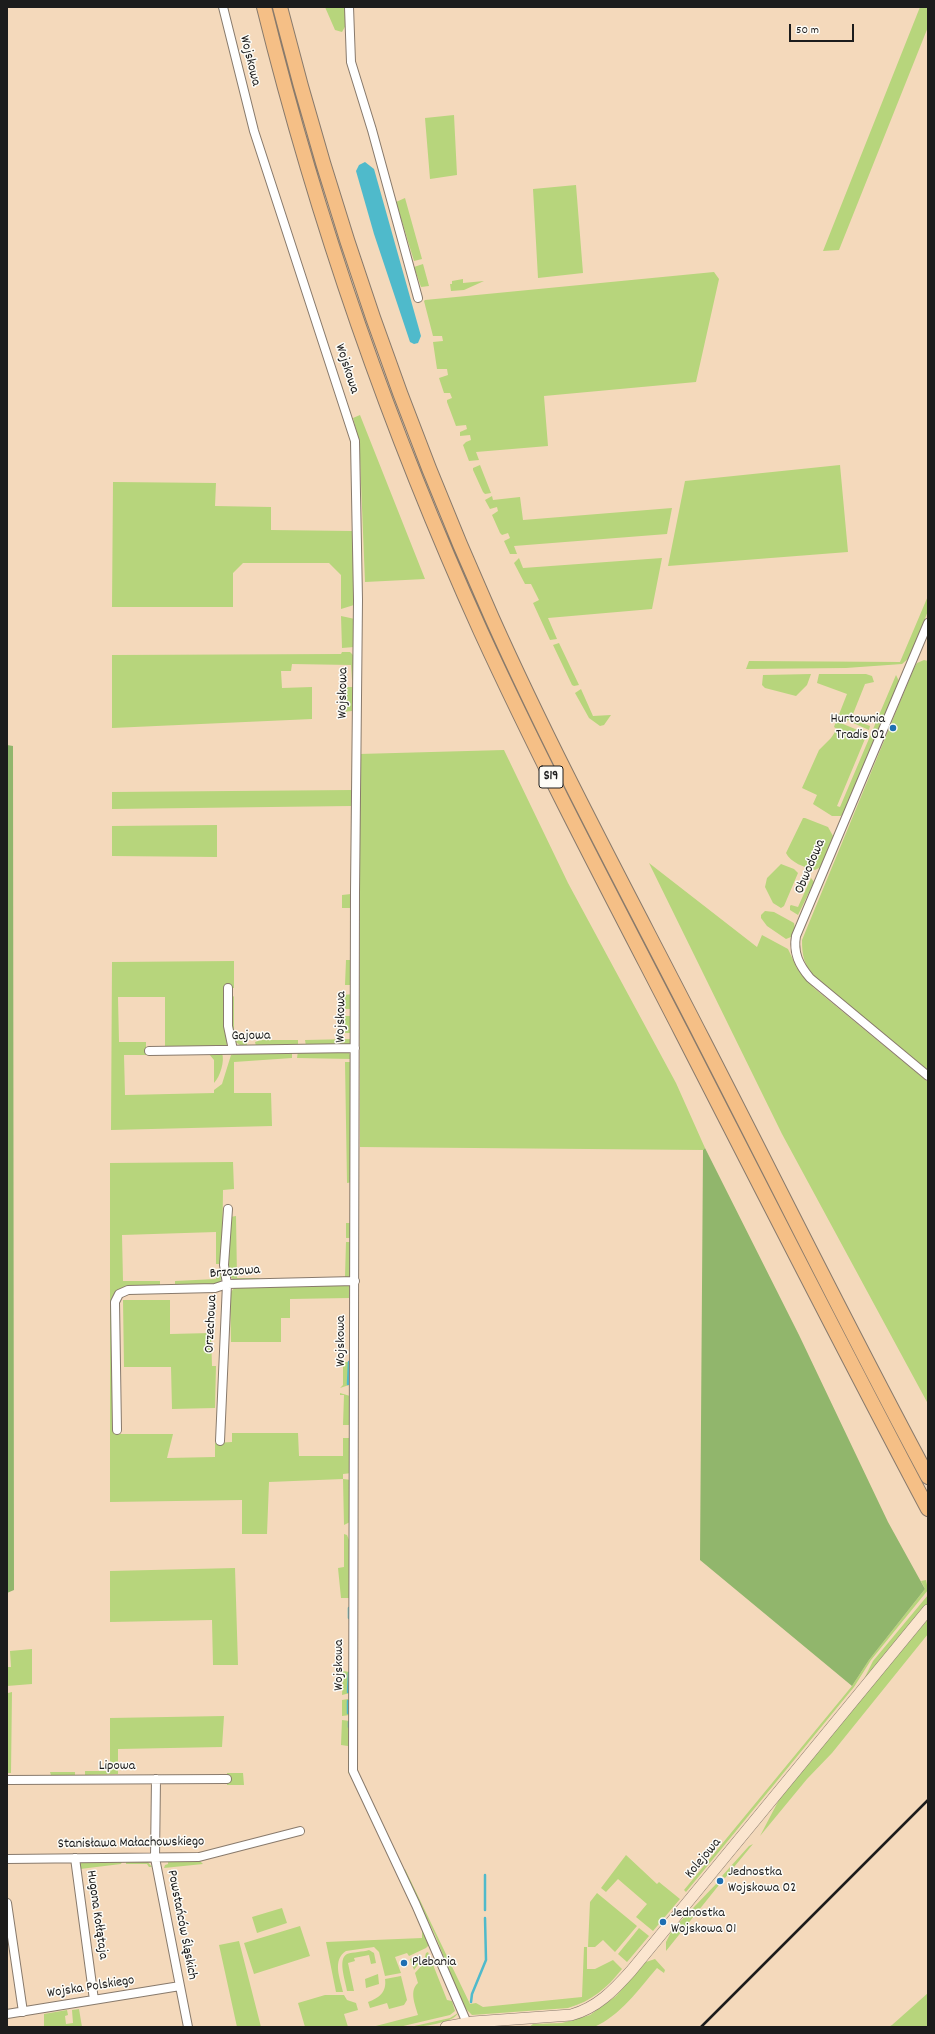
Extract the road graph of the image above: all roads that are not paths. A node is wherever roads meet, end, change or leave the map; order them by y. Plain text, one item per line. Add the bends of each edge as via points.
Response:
1 (223, 7) edge
2 (264, 7) edge
3 (280, 7) edge
4 (349, 7) edge
5 (418, 298) dead end
6 (928, 623) edge
7 (228, 988) dead end
8 (355, 1048) junction
9 (233, 1050) junction
10 (149, 1051) dead end
11 (928, 1076) edge
12 (228, 1209) dead end
13 (355, 1281) junction
14 (227, 1284) junction
15 (117, 1430) dead end
16 (220, 1441) dead end
17 (928, 1477) edge
18 (928, 1509) edge
19 (928, 1610) edge
20 (7, 1780) edge
21 (156, 1780) junction
22 (227, 1780) dead end
23 (300, 1831) dead end
24 (75, 1858) junction
25 (155, 1858) junction
26 (7, 1860) edge
27 (7, 1903) edge
28 (180, 1986) junction
29 (94, 2000) junction
30 (22, 2012) junction
31 (7, 2014) edge
32 (467, 2023) junction
33 (188, 2027) edge
34 (446, 2027) edge

1 - 8 street, Wojskowa via 254,131 355,441 358,600
2 - 18 highway, S19 via 301,142 350,300 411,465 475,619 547,770
3 - 17 highway, S19 via 303,94 371,311 427,464 493,621 561,762
4 - 5 street via 351,62
6 - 11 street, Obwodowa via 799,929 794,947 799,962 810,978
7 - 9 street via 228,1026
8 - 9 street, Gajowa
8 - 13 street, Wojskowa
9 - 10 street, Gajowa
12 - 14 street, Orzechowa via 224,1265
13 - 14 street, Brzozowa
13 - 32 street, Wojskowa via 353,1771 416,1905
14 - 15 street, Brzozowa via 215,1288 128,1290 119,1294 115,1302
14 - 16 street, Orzechowa
19 - 32 street, Kolejowa via 636,1965 609,1994 586,2010 571,2015
20 - 21 street, Lipowa
21 - 22 street, Lipowa
21 - 25 street, Powstańców Śląskich
23 - 25 street, Stanisława Małachowskiego via 199,1857
24 - 25 street, Stanisława Małachowskiego
24 - 26 street, Stanisława Małachowskiego
24 - 29 street, Hugona Kołłątaja
25 - 28 street, Powstańców Śląskich
27 - 30 street
28 - 29 street, Wojska Polskiego
28 - 33 street, Powstańców Śląskich
29 - 30 street, Wojska Polskiego
30 - 31 street, Wojska Polskiego
32 - 34 street, Kolejowa

